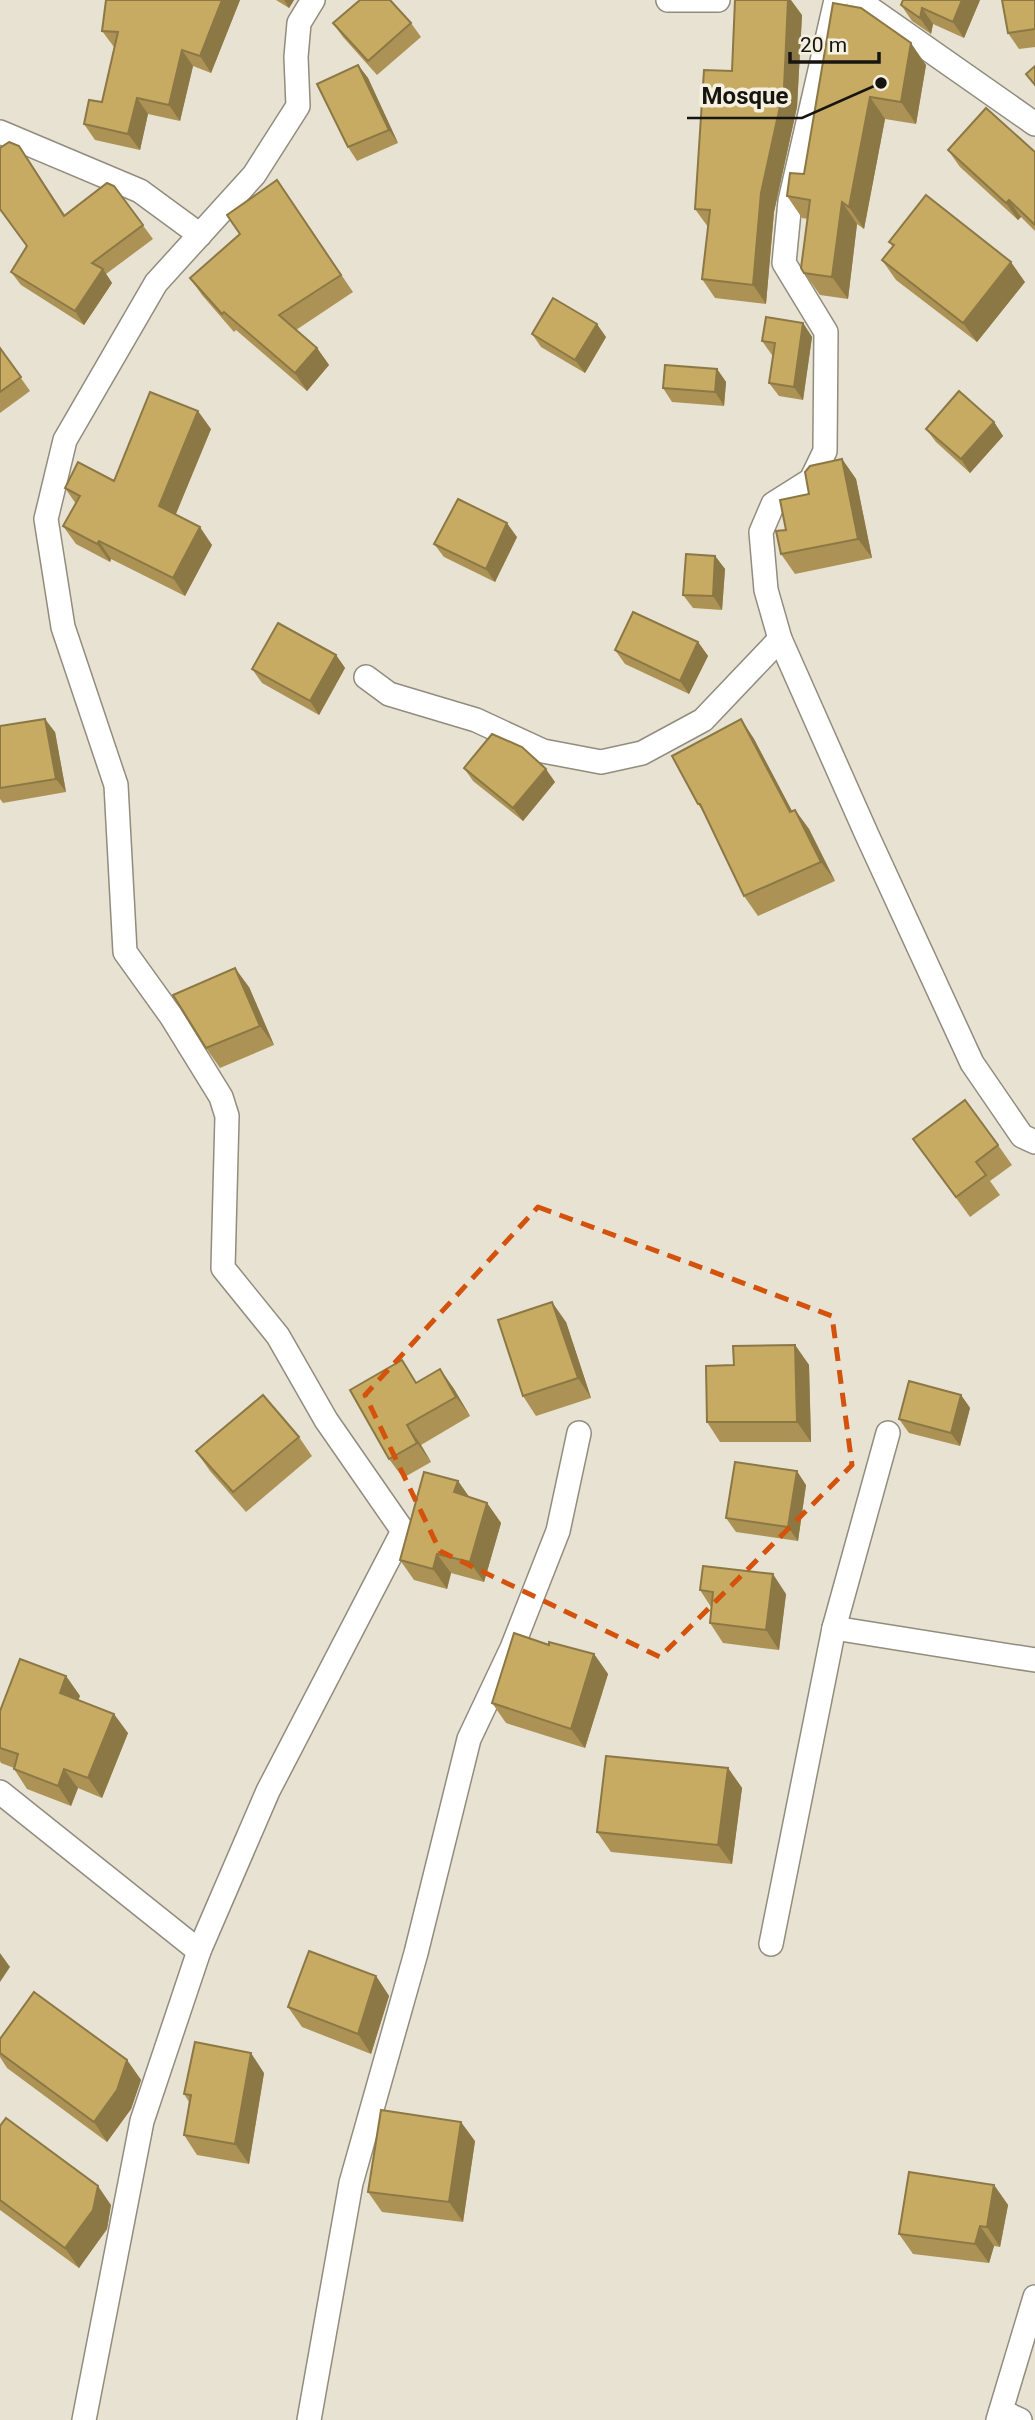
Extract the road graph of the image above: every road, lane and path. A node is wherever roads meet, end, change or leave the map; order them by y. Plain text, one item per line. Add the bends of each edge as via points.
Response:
1 (313, 0) edge
2 (668, 0) edge
3 (718, 0) edge
4 (836, 0) edge
5 (858, 0) edge
6 (1035, 124) edge
7 (0, 132) edge
8 (200, 235) junction
9 (780, 639) junction
10 (366, 677) dead end
11 (1035, 1142) edge
12 (579, 1433) dead end
13 (888, 1433) dead end
14 (834, 1628) junction
15 (1035, 1660) edge
16 (0, 1792) edge
17 (771, 1944) dead end
18 (199, 1951) junction
19 (1035, 2297) edge
20 (1006, 2417) edge
21 (84, 2420) edge
22 (309, 2420) edge

1 - 8 street via 299,23 298,106 254,176
2 - 3 street
4 - 9 street via 790,201 785,251 784,263 826,332 825,451 811,480 773,504 761,532 766,590
5 - 6 street
7 - 8 street via 140,191
8 - 18 street via 156,283 65,440 46,519 63,627 116,785 125,952 221,1097 226,1116 223,1268 278,1336 326,1420 403,1531 268,1791
9 - 10 street via 704,720 642,753 601,762 543,751 476,720 389,694
9 - 11 street via 972,1063 1021,1136
12 - 22 street via 558,1531 512,1648 469,1739 416,1953 351,2183
13 - 14 street
14 - 15 street
14 - 17 street
16 - 18 street
18 - 21 street via 142,2121
19 - 20 street

